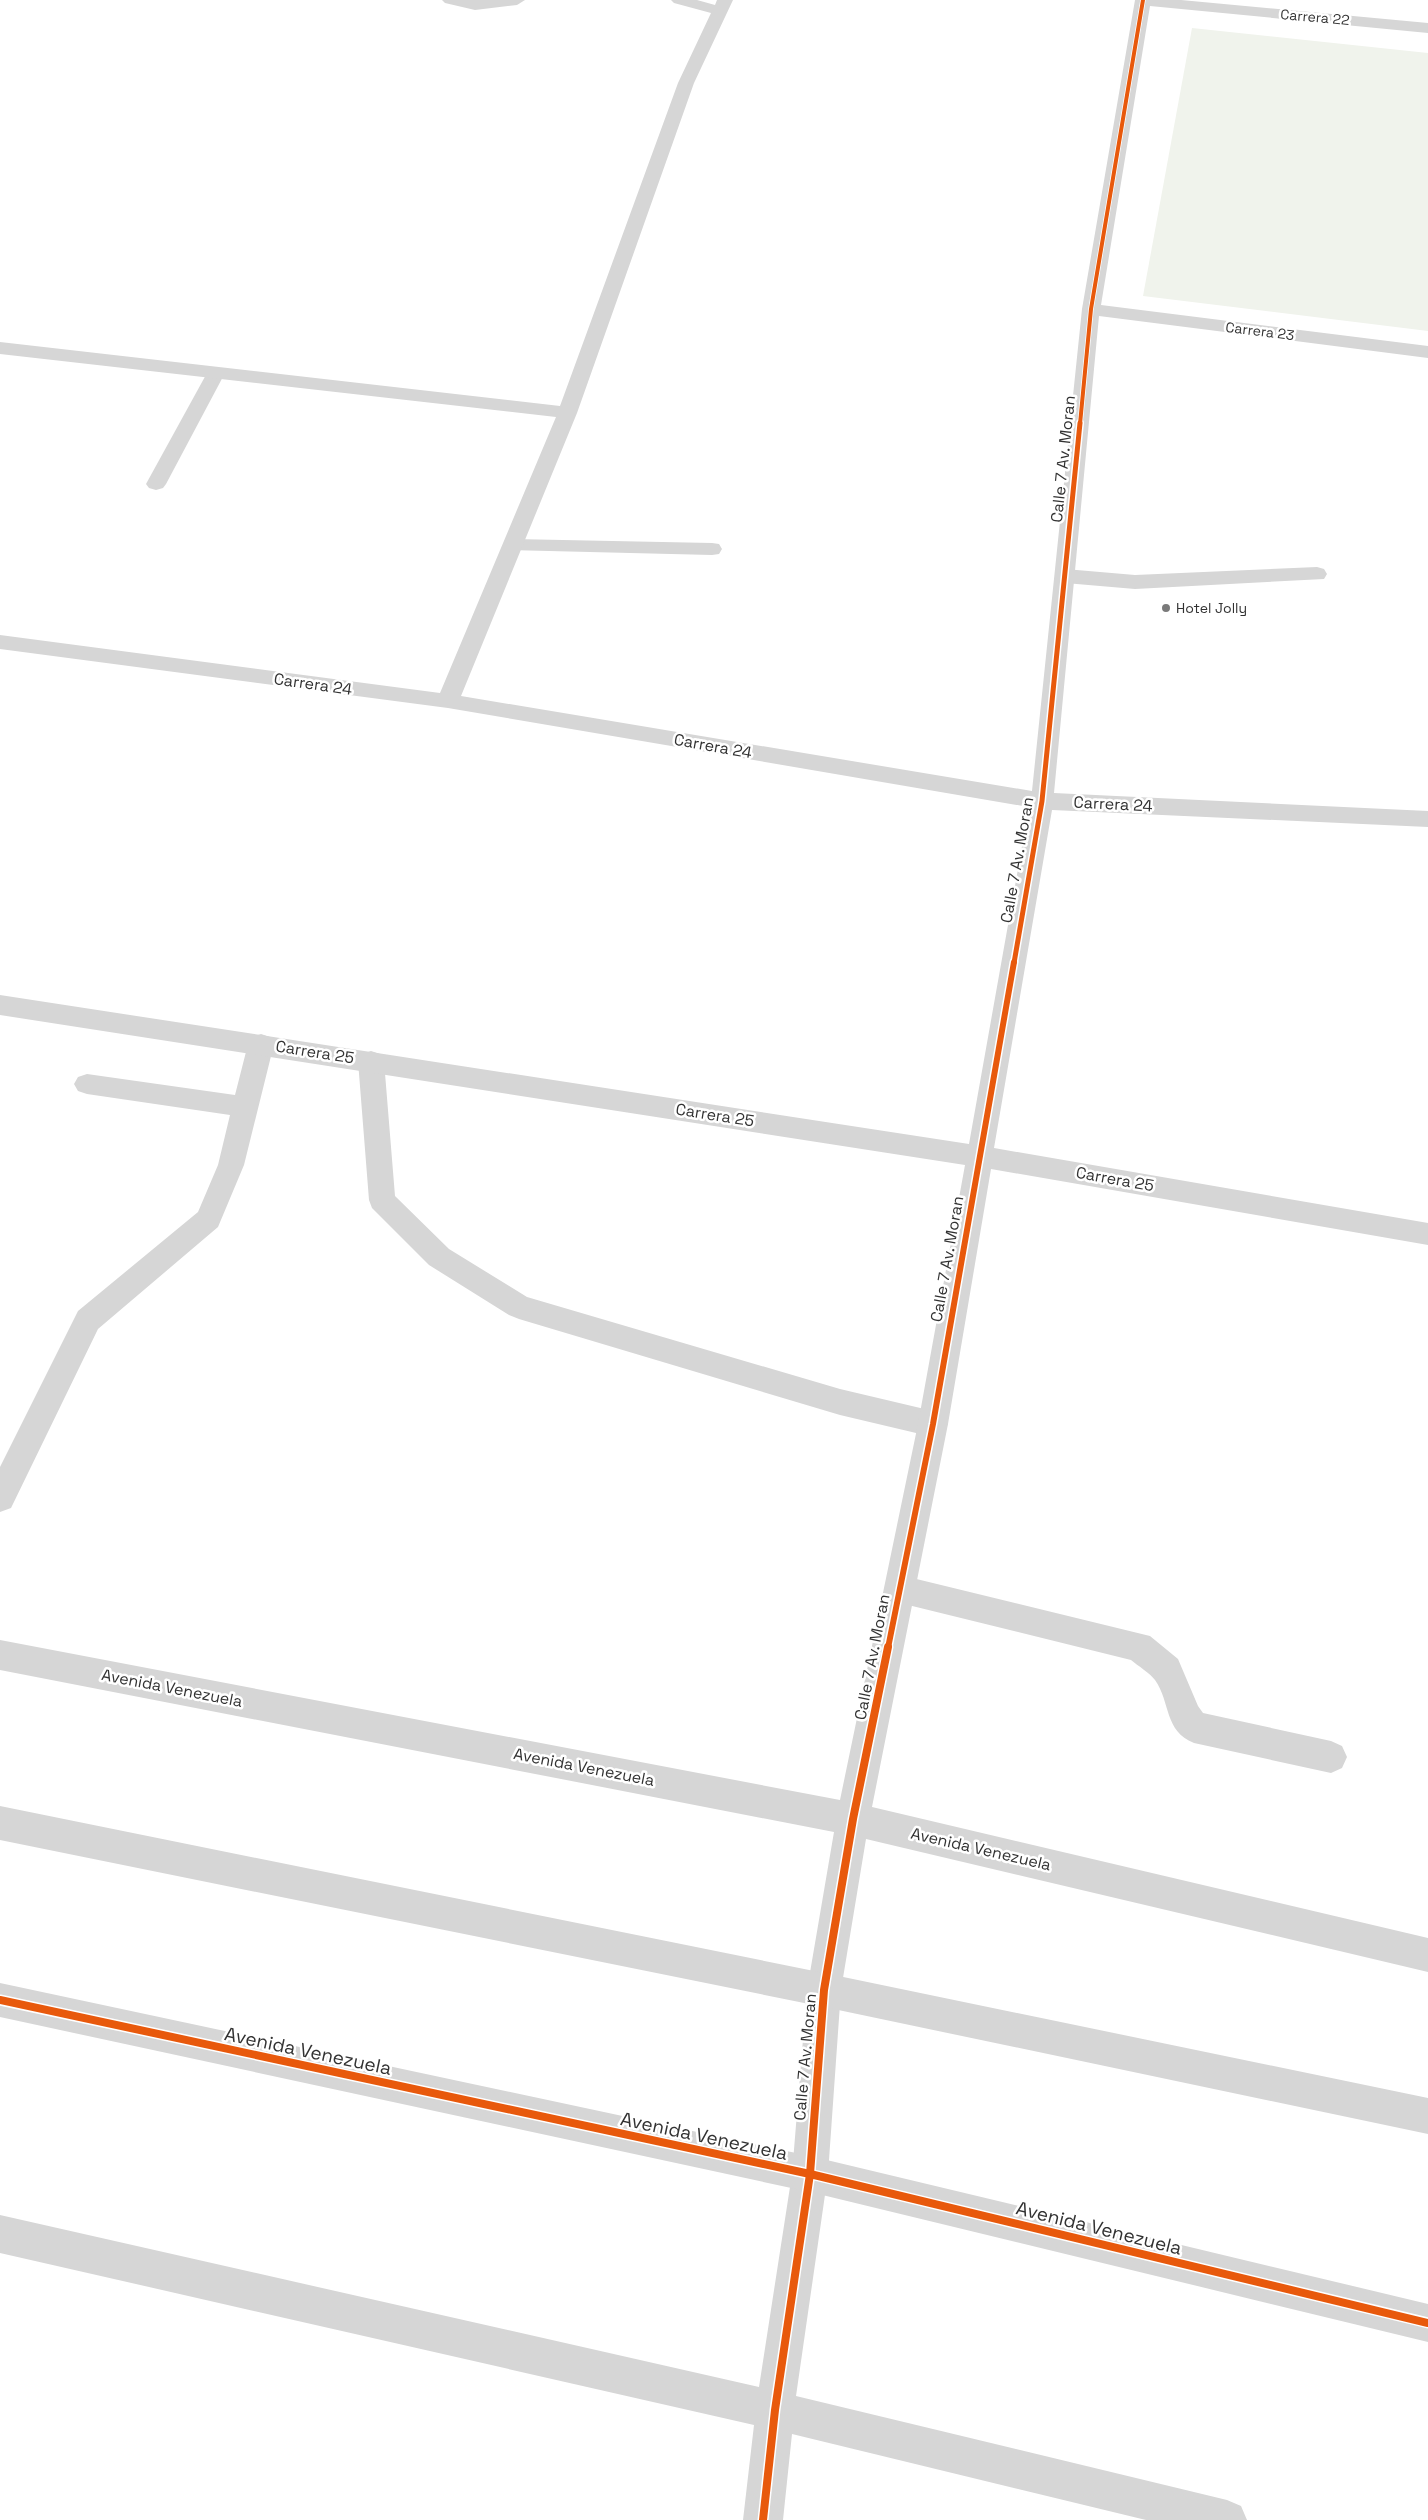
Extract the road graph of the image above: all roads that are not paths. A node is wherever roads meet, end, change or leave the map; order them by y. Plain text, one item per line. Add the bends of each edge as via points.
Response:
1 (450, 0) edge
2 (517, 0) edge
3 (678, 0) edge
4 (1143, 0) edge
5 (723, 6) edge
6 (1428, 28) edge
7 (1092, 309) junction
8 (0, 348) edge
9 (1428, 352) edge
10 (216, 373) junction
11 (567, 413) junction
12 (156, 484) dead end
13 (513, 546) junction
14 (712, 549) dead end
15 (1317, 574) dead end
16 (1065, 576) junction
17 (0, 642) edge
18 (448, 702) junction
19 (1042, 801) junction
20 (1428, 819) edge
21 (0, 1005) edge
22 (261, 1044) junction
23 (371, 1061) junction
24 (87, 1084) dead end
25 (247, 1106) junction
26 (979, 1156) junction
27 (1428, 1234) edge
28 (933, 1424) junction
29 (0, 1498) edge
30 (900, 1589) junction
31 (0, 1655) edge
32 (1331, 1757) dead end
33 (854, 1819) junction
34 (0, 1822) edge
35 (1428, 1955) edge
36 (824, 1990) junction
37 (0, 2000) edge
38 (1428, 2116) edge
39 (810, 2174) junction
40 (0, 2234) edge
41 (1428, 2323) edge
42 (775, 2410) junction
43 (763, 2520) edge
44 (1227, 2520) edge

1 - 2 street via 475,6
3 - 5 street
4 - 6 street, Carrera 22
4 - 7 street, Calle 7 Av. Moran
5 - 11 street via 686,83
7 - 9 street, Carrera 23
7 - 16 street, Calle 7 Av. Moran
8 - 10 street
10 - 11 street
10 - 12 street
11 - 13 street
13 - 14 street
13 - 18 street
15 - 16 street via 1136,582
16 - 19 street, Calle 7 Av. Moran
17 - 18 street, Carrera 24
18 - 19 street, Carrera 24
19 - 20 street, Carrera 24
19 - 26 street, Calle 7 Av. Moran
21 - 22 street, Carrera 25
22 - 23 street, Carrera 25
22 - 25 street
23 - 26 street, Carrera 25
23 - 28 street via 382,1200 440,1257 519,1307 840,1402
24 - 25 street
25 - 29 street via 231,1165 208,1219 88,1320
26 - 27 street, Carrera 25
26 - 28 street, Calle 7 Av. Moran
28 - 30 street, Calle 7 Av. Moran
30 - 32 street via 1139,1647 1167,1670 1186,1717 1194,1727
30 - 33 street, Calle 7 Av. Moran
31 - 33 street, Avenida Venezuela
33 - 35 street, Avenida Venezuela
33 - 36 street, Calle 7 Av. Moran
34 - 36 street
36 - 38 street
36 - 39 street, Calle 7 Av. Moran
37 - 39 street, Avenida Venezuela
39 - 41 street, Avenida Venezuela
39 - 42 street, Calle 7 Av. Moran
40 - 42 street
42 - 43 street, Calle 7 Av. Moran
42 - 44 street

